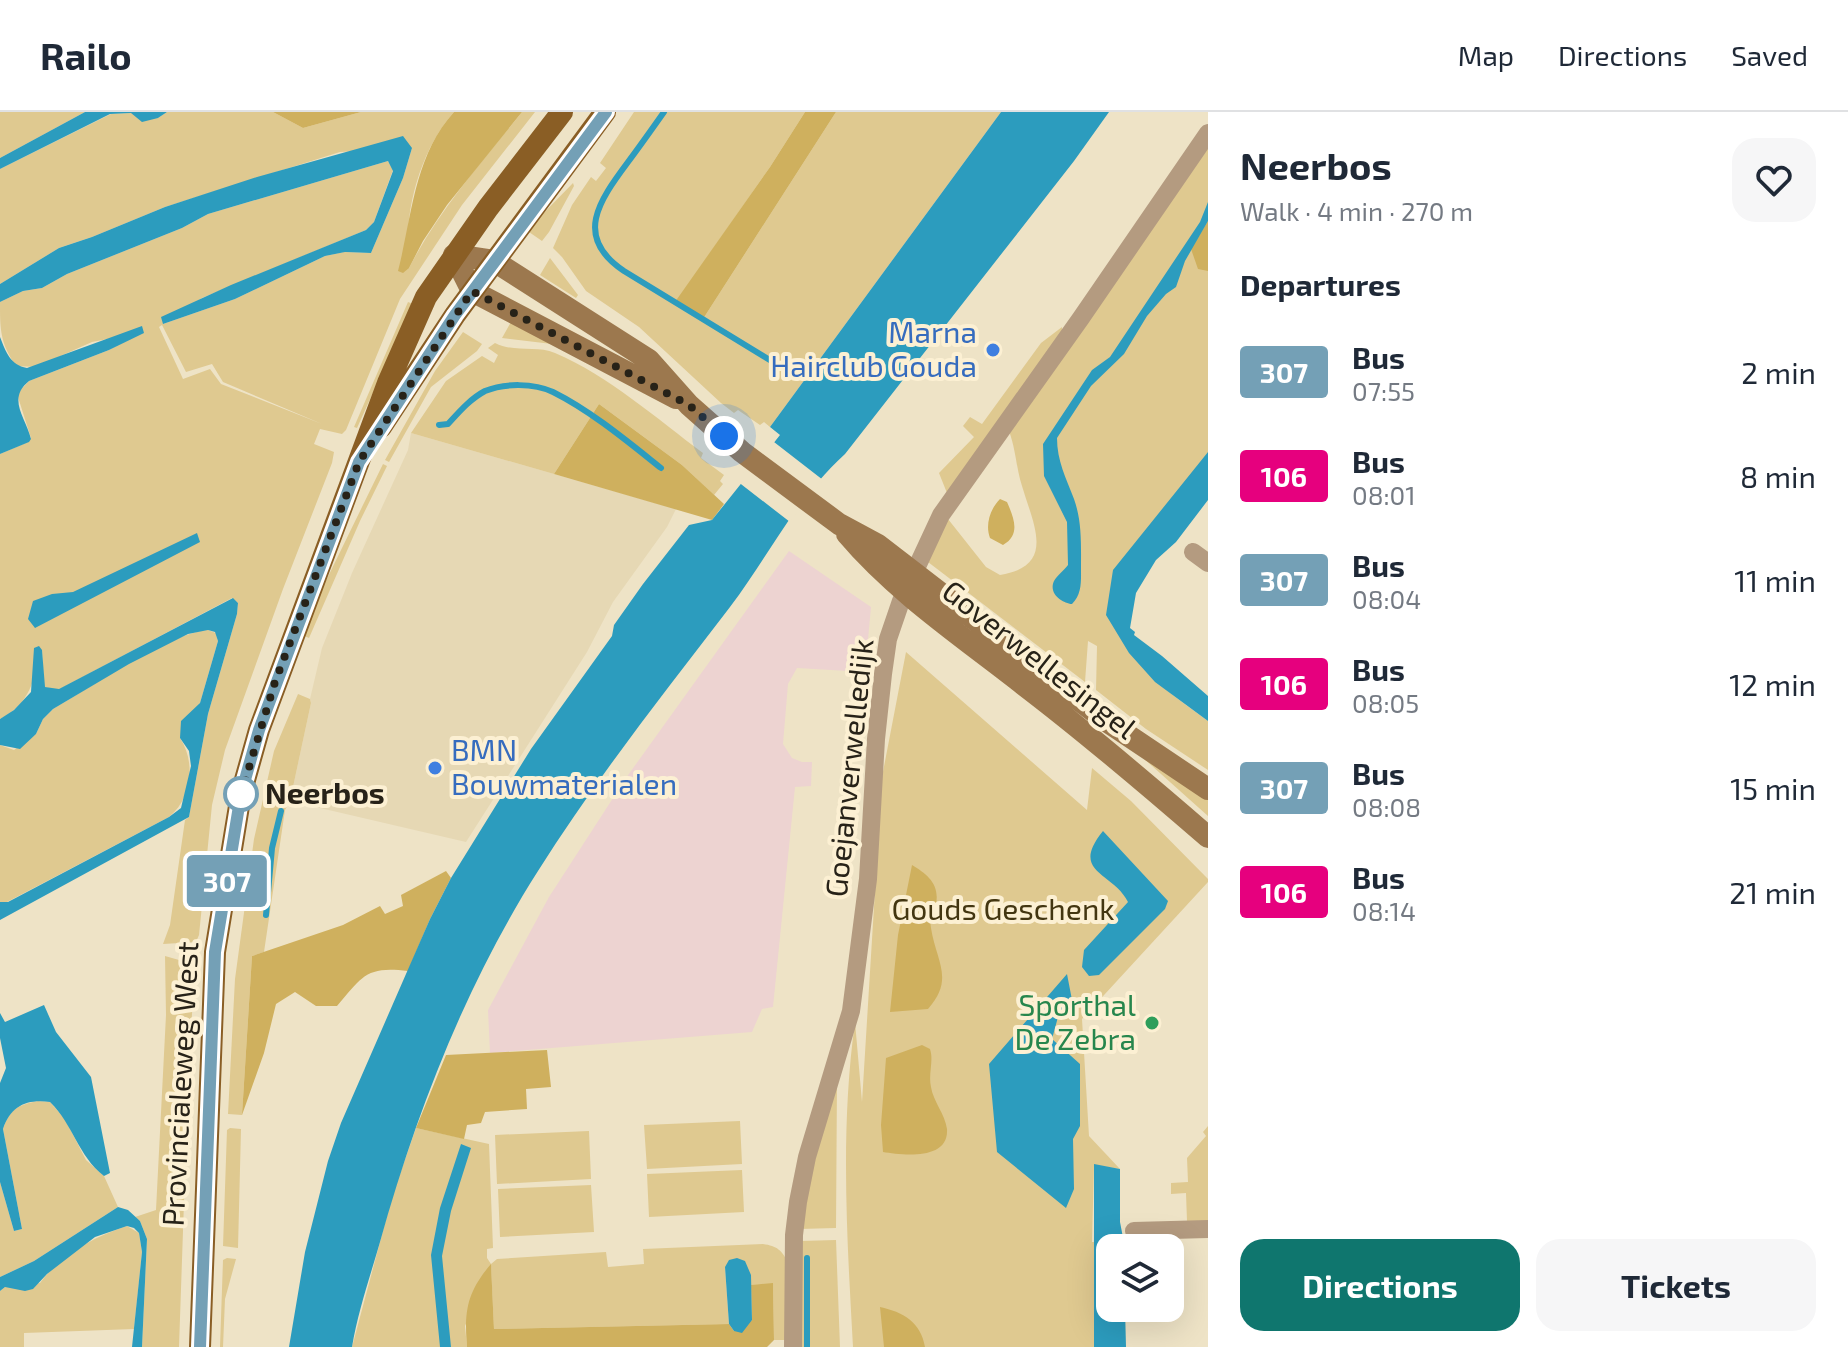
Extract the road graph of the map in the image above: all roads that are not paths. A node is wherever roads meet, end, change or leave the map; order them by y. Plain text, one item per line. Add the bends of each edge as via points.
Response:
1 (562, 112) edge
2 (605, 112) edge
3 (1208, 133) edge
4 (454, 255) junction
5 (494, 261) junction
6 (472, 291) junction
7 (689, 405) junction
8 (359, 462) junction
9 (909, 582) junction
10 (1208, 789) edge
11 (1208, 837) edge
12 (1208, 1229) edge
13 (1134, 1231) dead end
14 (200, 1347) edge
15 (793, 1347) edge

1 - 4 main road, Provincialeweg West
2 - 5 main road, Provincialeweg West
3 - 9 street, Goejanverwelledijk via 941,515
4 - 5 main road, Goverwellesingel
4 - 6 main road
4 - 8 main road, Provincialeweg West via 426,297
5 - 6 main road, Provincialeweg West
5 - 7 main road, Goverwellesingel via 649,360
6 - 7 main road, Goverwellesingel
6 - 8 main road, Provincialeweg West
7 - 9 main road, Goverwellesingel via 839,524 878,545
8 - 14 main road, Provincialeweg West via 284,659 241,794 215,952
9 - 10 main road, Goverwellesingel
9 - 11 main road, Goverwellesingel
9 - 15 street, Goejanverwelledijk via 888,639 868,879 849,1022 798,1202
12 - 13 street

